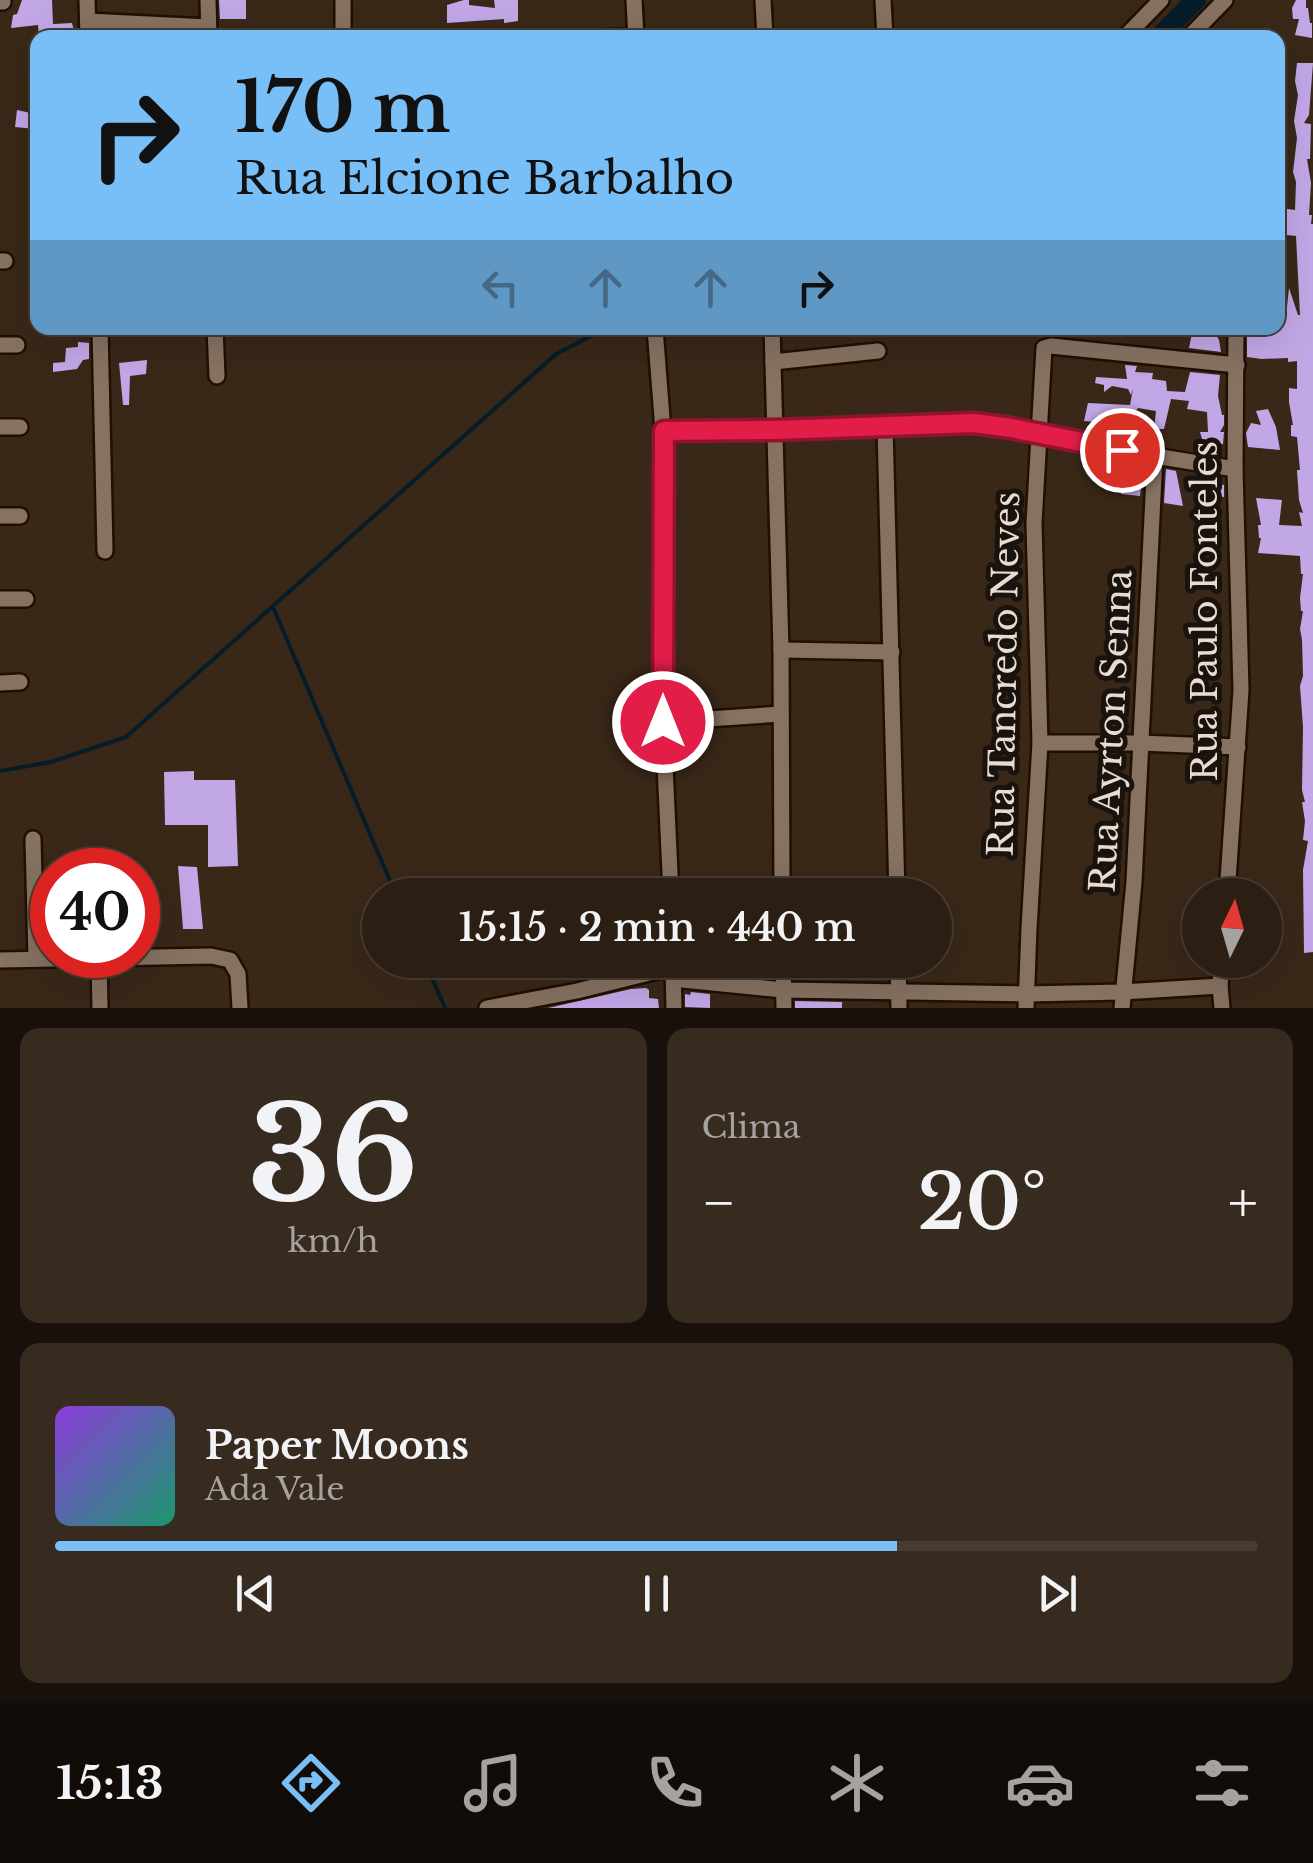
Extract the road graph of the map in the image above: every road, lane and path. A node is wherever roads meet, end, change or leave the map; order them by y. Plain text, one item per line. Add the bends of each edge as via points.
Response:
1 (87, 0) edge
2 (208, 0) edge
3 (342, 0) edge
4 (634, 0) edge
5 (763, 0) edge
6 (883, 0) edge
7 (1161, 0) edge
8 (1224, 0) edge
9 (88, 29) edge
10 (128, 30) edge
11 (208, 30) edge
12 (342, 30) edge
13 (636, 30) edge
14 (765, 30) edge
15 (884, 30) edge
16 (1132, 30) edge
17 (1196, 30) edge
18 (100, 335) edge
19 (215, 335) edge
20 (660, 335) edge
21 (772, 335) edge
22 (1236, 335) edge
23 (0, 345) edge
24 (17, 345) dead end
25 (878, 350) dead end
26 (773, 362) junction
27 (1236, 365) junction
28 (217, 376) dead end
29 (20, 426) dead end
30 (0, 427) edge
31 (885, 427) junction
32 (774, 430) junction
33 (664, 431) junction
34 (1039, 434) junction
35 (1155, 456) junction
36 (1236, 469) junction
37 (0, 516) edge
38 (20, 516) dead end
39 (105, 551) dead end
40 (26, 598) dead end
41 (0, 599) edge
42 (781, 650) junction
43 (892, 652) junction
44 (20, 682) dead end
45 (0, 683) edge
46 (781, 714) junction
47 (663, 722) junction
48 (1040, 743) junction
49 (1140, 743) junction
50 (1238, 748) junction
51 (33, 839) dead end
52 (33, 848) edge
53 (670, 878) edge
54 (782, 878) edge
55 (896, 878) edge
56 (1228, 878) edge
57 (160, 957) edge
58 (30, 959) edge
59 (0, 960) edge
60 (99, 978) edge
61 (633, 978) edge
62 (673, 978) edge
63 (720, 978) edge
64 (783, 978) edge
65 (1221, 978) edge
66 (1220, 986) junction
67 (783, 990) junction
68 (576, 991) junction
69 (898, 999) edge
70 (1122, 1000) edge
71 (1026, 1001) edge
72 (100, 1008) edge
73 (240, 1008) edge
74 (487, 1008) edge
75 (577, 1008) edge
76 (674, 1008) edge
77 (784, 1008) edge
78 (1222, 1008) edge

1 - 9 street
2 - 11 street
3 - 12 street
4 - 13 street
5 - 14 street
6 - 15 street
7 - 16 street
8 - 17 street
9 - 10 street
18 - 39 street
19 - 28 street
20 - 33 street
21 - 26 street
22 - 27 street, Rua Paulo Fonteles
23 - 24 street
25 - 26 street
26 - 32 street
27 - 34 street, Rua Tancredo Neves via 1044,348
27 - 36 street, Rua Paulo Fonteles
29 - 30 street
31 - 32 street
31 - 34 street via 974,423
31 - 43 street
32 - 33 street
32 - 42 street
33 - 47 street
34 - 35 street
34 - 48 street, Rua Tancredo Neves via 1034,523
35 - 36 street
35 - 49 street, Rua Ayrton Senna
36 - 50 street, Rua Paulo Fonteles
37 - 38 street
40 - 41 street
42 - 43 street
42 - 46 street
43 - 55 street
44 - 45 street
46 - 47 street
46 - 54 street
47 - 53 street
48 - 49 street
48 - 71 street, Rua Tancredo Neves
49 - 50 street
49 - 70 street, Rua Ayrton Senna
50 - 56 street, Rua Paulo Fonteles
51 - 52 street
57 - 73 street via 230,960
58 - 59 street
60 - 72 street
61 - 68 street
62 - 76 street
63 - 67 street
64 - 67 street
65 - 66 street
66 - 70 street
66 - 78 street
67 - 69 street
67 - 77 street
68 - 74 street
68 - 75 street
69 - 71 street
70 - 71 street

